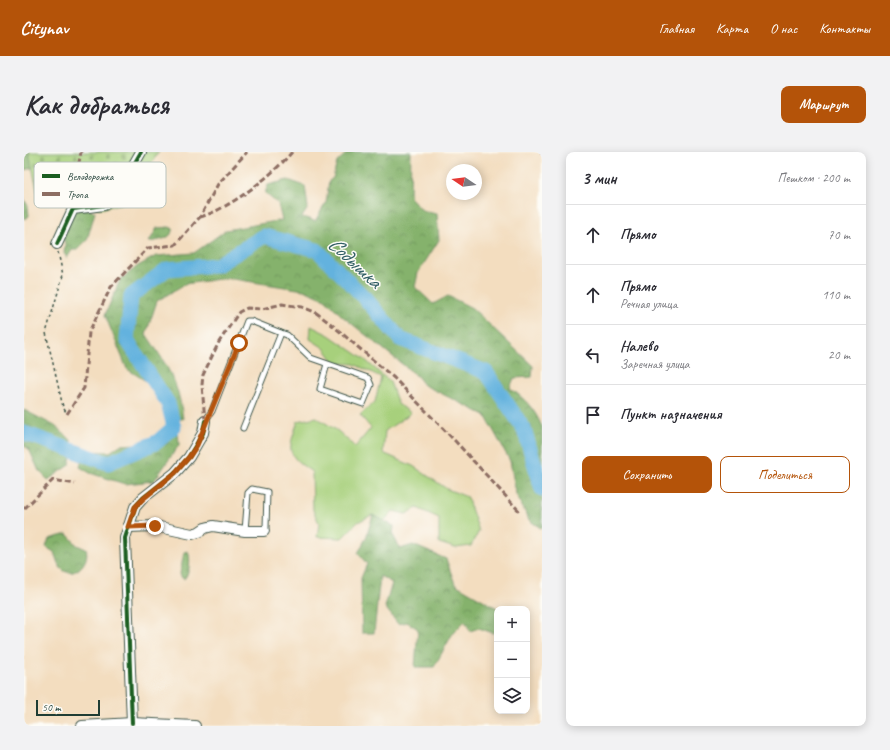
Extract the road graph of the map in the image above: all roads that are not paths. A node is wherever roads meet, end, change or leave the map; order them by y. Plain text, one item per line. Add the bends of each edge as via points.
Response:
1 (141, 152) edge
2 (135, 162) edge
3 (81, 208) edge
4 (56, 244) road end
5 (281, 333) junction
6 (327, 364) junction
7 (205, 421) joint
8 (244, 428) dead end
9 (128, 527) junction
10 (245, 531) junction
11 (264, 531) joint
12 (132, 723) junction
13 (82, 726) edge
14 (195, 726) edge

1 - 2 street
3 - 4 street via 73,209
5 - 6 lane via 287,335 312,358
5 - 7 lane via 247,321 212,411
5 - 8 lane
6 - 6 lane via 371,381 363,404 320,389
7 - 9 street via 203,433 189,457 175,473 135,507
9 - 10 street via 155,526 192,534 213,526
9 - 12 street via 125,538
10 - 11 street
10 - 11 lane via 248,493 252,489 267,492
12 - 13 street
12 - 14 street

